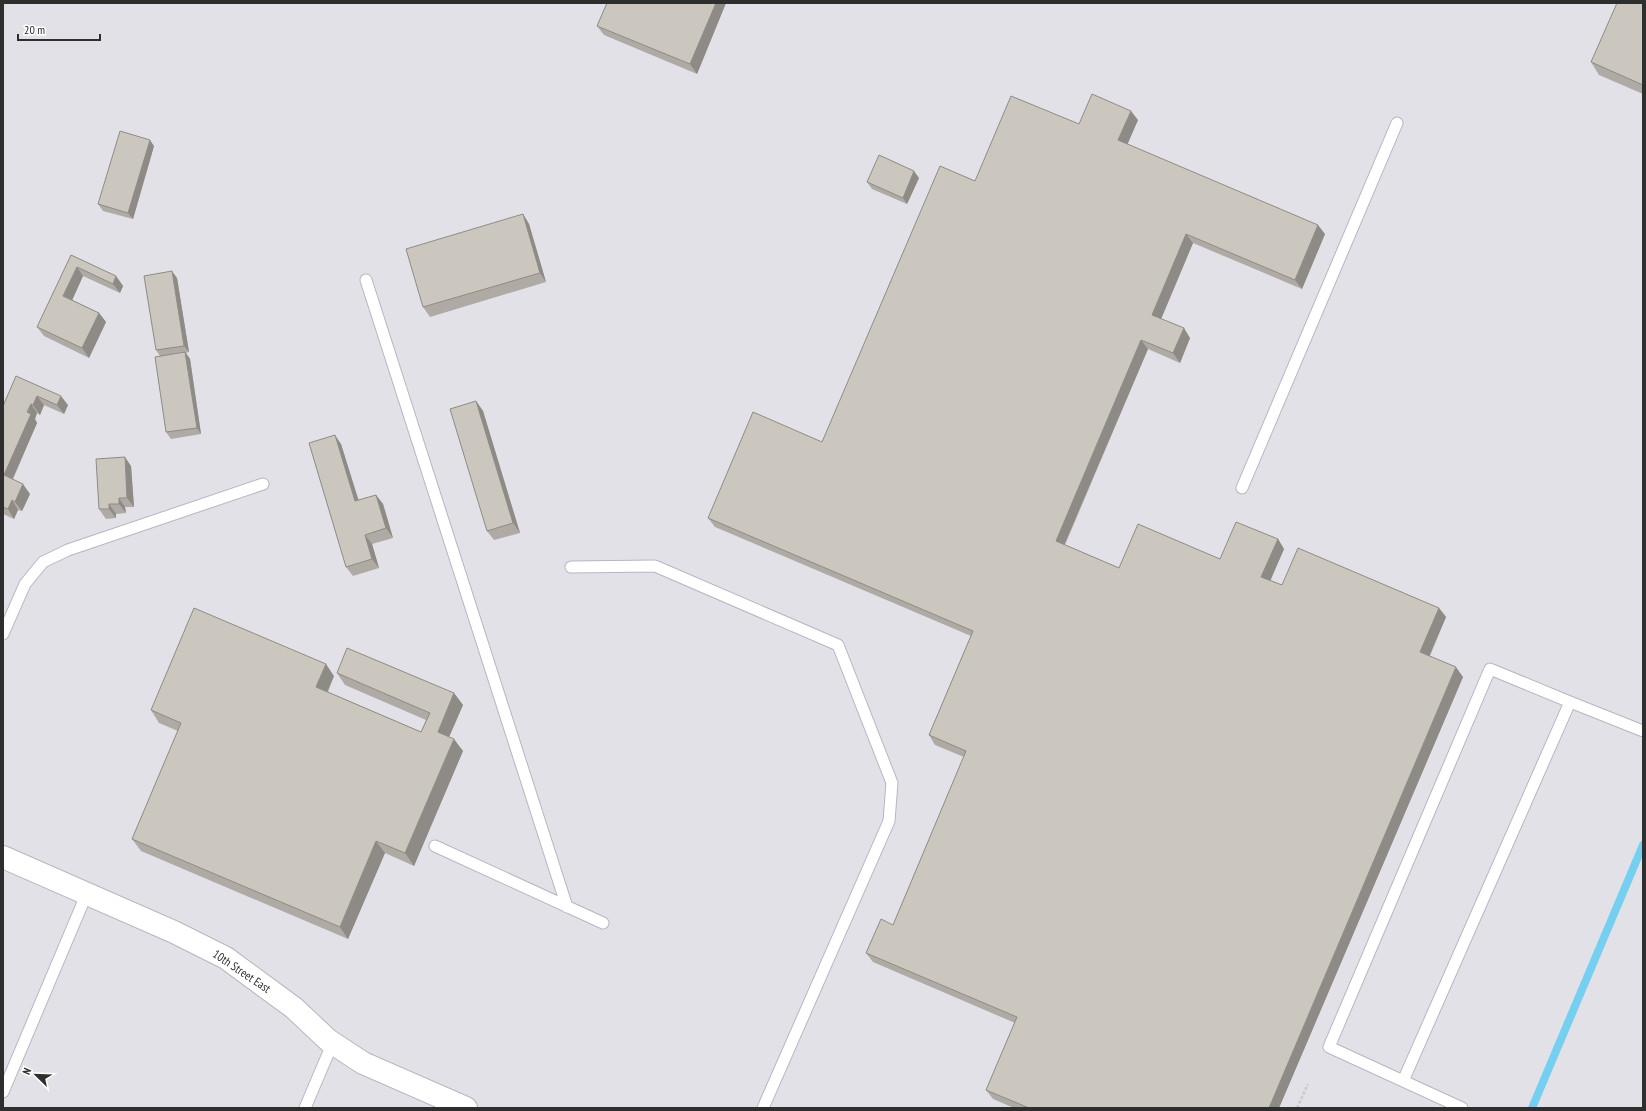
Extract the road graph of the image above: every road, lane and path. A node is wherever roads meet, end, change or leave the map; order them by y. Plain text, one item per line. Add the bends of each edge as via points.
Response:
1 (1397, 123) dead end
2 (366, 280) dead end
3 (263, 484) dead end
4 (1242, 488) dead end
5 (570, 567) dead end
6 (3, 634) edge
7 (1570, 702) junction
8 (1643, 731) edge
9 (434, 846) dead end
10 (3, 857) edge
11 (87, 893) junction
12 (567, 907) junction
13 (603, 923) dead end
14 (332, 1042) junction
15 (1403, 1082) junction
16 (1308, 1084) dead end
17 (3, 1092) edge
18 (455, 1106) edge
19 (305, 1108) edge
20 (763, 1108) edge
21 (1297, 1108) edge
22 (1462, 1108) edge

1 - 4 lane
2 - 12 lane
3 - 6 lane via 68,550 43,562 25,584
5 - 20 lane via 655,566 838,645 892,783 889,821
7 - 8 lane
7 - 15 lane
7 - 15 lane via 1490,669 1329,1047
9 - 12 lane
10 - 11 street, 10th Street East
11 - 14 street, 10th Street East via 226,958 294,1008
11 - 17 lane
12 - 13 lane
14 - 18 street, 10th Street East via 363,1063
14 - 19 lane
15 - 22 lane
16 - 21 path

